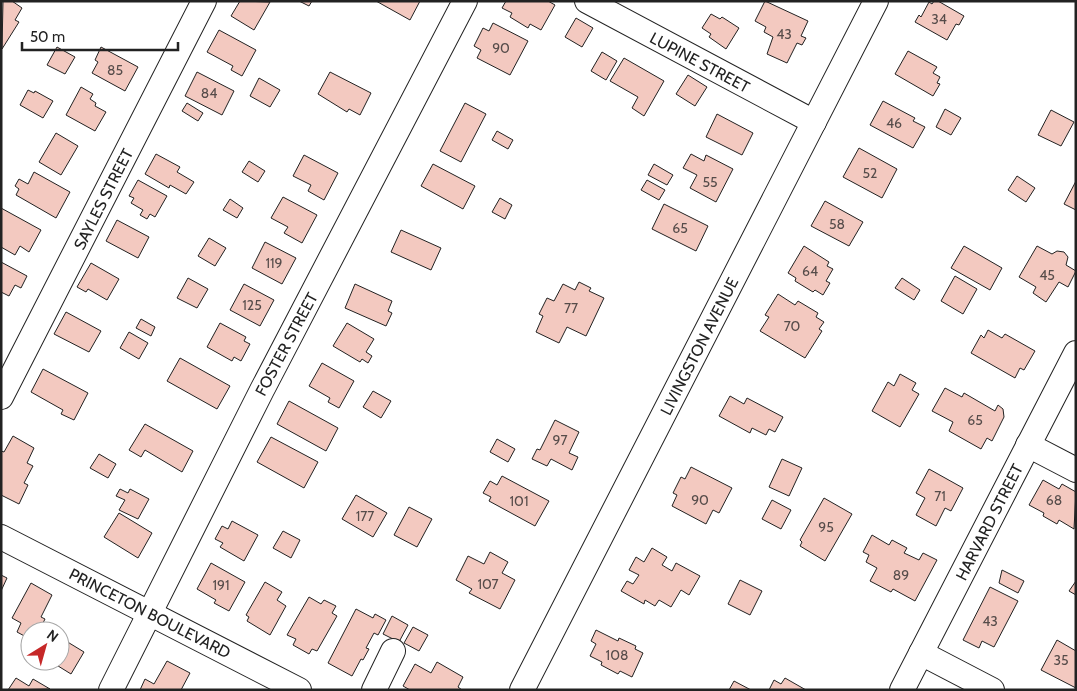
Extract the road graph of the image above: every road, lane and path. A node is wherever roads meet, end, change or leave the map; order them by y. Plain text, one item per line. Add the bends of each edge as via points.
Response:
1 (204, 1) edge
2 (465, 1) edge
3 (587, 1) edge
4 (876, 1) edge
5 (814, 122) junction
6 (1076, 354) edge
7 (1, 397) edge
8 (1028, 445) junction
9 (1076, 470) edge
10 (1, 537) edge
11 (149, 612) junction
12 (393, 651) dead end
13 (921, 653) junction
14 (111, 690) edge
15 (299, 690) edge
16 (374, 690) edge
17 (522, 690) edge
18 (902, 690) edge
19 (992, 690) edge

1 - 7 street, SAYLES STREET
2 - 11 street, FOSTER STREET
3 - 5 street, LUPINE STREET
4 - 5 street, LIVINGSTON AVENUE
5 - 17 street, LIVINGSTON AVENUE
6 - 8 street, HARVARD STREET
8 - 9 street
8 - 13 street, HARVARD STREET
10 - 11 street, PRINCETON BOULEVARD
11 - 14 street, FOSTER STREET
11 - 15 street, PRINCETON BOULEVARD
12 - 16 street
13 - 18 street, HARVARD STREET
13 - 19 street

